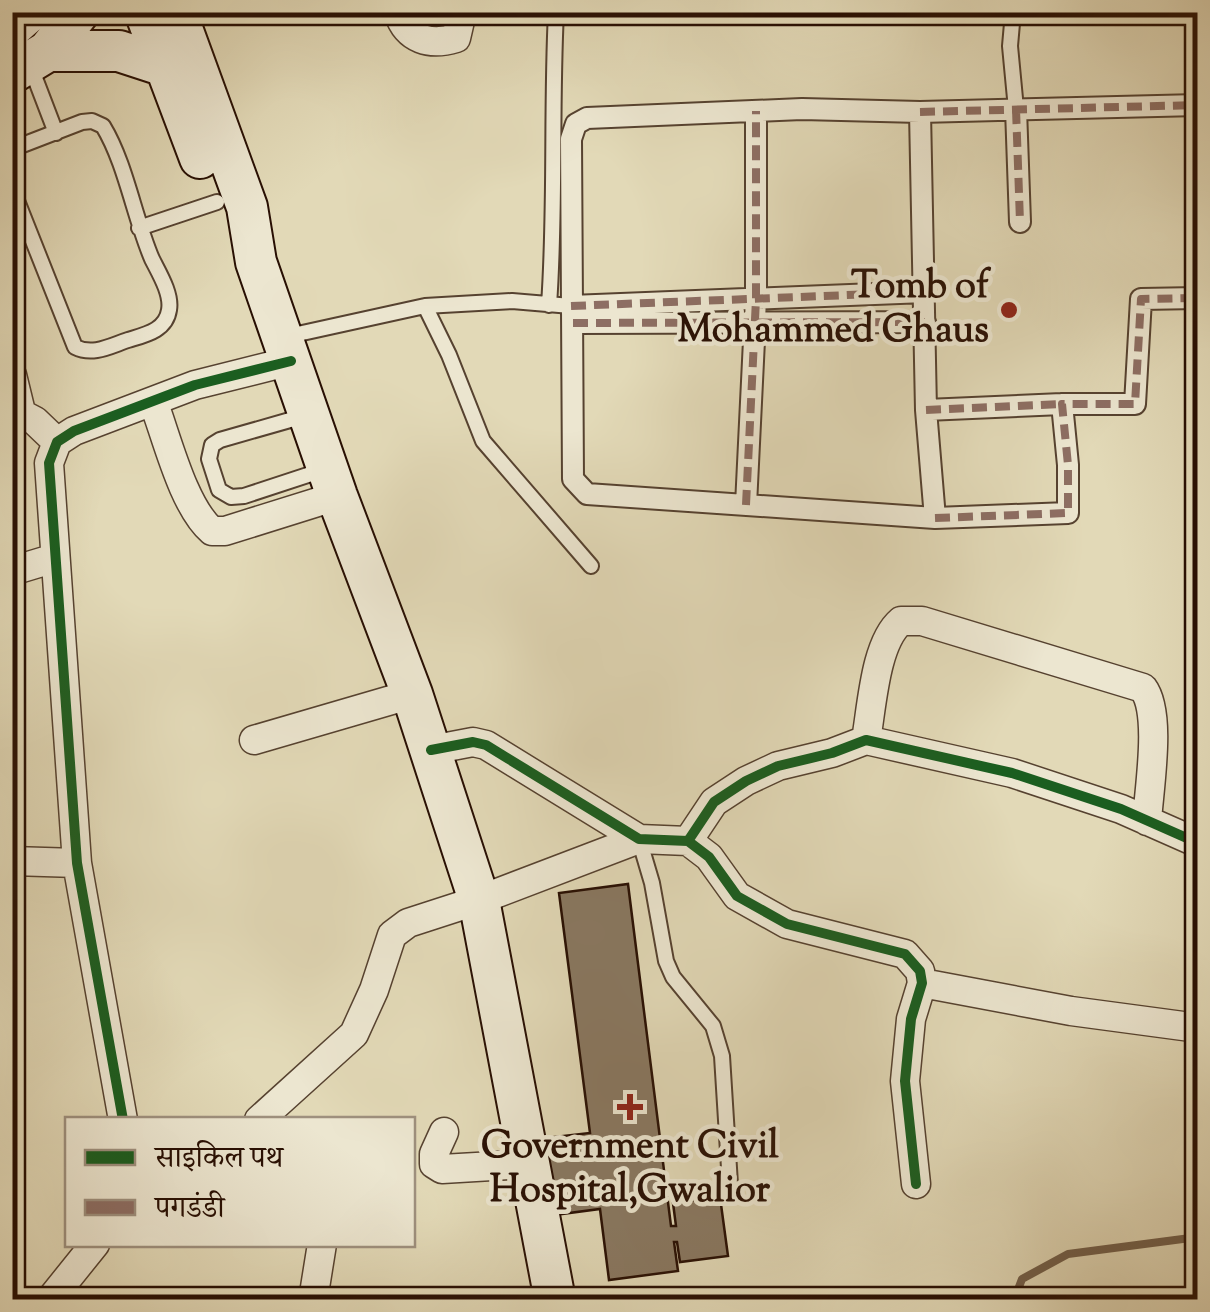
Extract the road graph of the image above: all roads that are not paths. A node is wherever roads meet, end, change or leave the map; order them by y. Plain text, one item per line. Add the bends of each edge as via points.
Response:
1 (29, 12) edge
2 (79, 12) edge
3 (144, 12) edge
4 (176, 12) edge
5 (398, 12) edge
6 (462, 12) edge
7 (556, 12) edge
8 (1013, 12) edge
9 (12, 27) edge
10 (30, 63) edge
11 (165, 66) junction
12 (1198, 106) edge
13 (1016, 109) junction
14 (756, 111) junction
15 (920, 112) junction
16 (56, 134) junction
17 (12, 149) edge
18 (12, 188) edge
19 (217, 202) junction
20 (1020, 222) dead end
21 (139, 228) junction
22 (256, 262) junction
23 (926, 292) junction
24 (1198, 298) edge
25 (756, 299) junction
26 (549, 304) junction
27 (425, 306) junction
28 (572, 315) junction
29 (753, 321) junction
30 (925, 322) junction
31 (287, 349) junction
32 (12, 375) edge
33 (153, 401) junction
34 (1062, 404) junction
35 (17, 410) edge
36 (926, 410) junction
37 (311, 414) junction
38 (57, 442) junction
39 (332, 482) junction
40 (746, 505) junction
41 (936, 518) junction
42 (56, 558) junction
43 (590, 566) dead end
44 (12, 571) edge
45 (412, 694) junction
46 (254, 740) dead end
47 (866, 740) junction
48 (431, 750) junction
49 (1147, 821) junction
50 (639, 839) junction
51 (688, 841) junction
52 (1198, 843) edge
53 (12, 860) edge
54 (77, 863) junction
55 (479, 900) junction
56 (922, 984) junction
57 (1198, 1028) edge
58 (271, 1116) edge
59 (122, 1117) edge
60 (444, 1132) dead end
61 (529, 1164) junction
62 (730, 1184) dead end
63 (916, 1184) dead end
64 (94, 1247) edge
65 (322, 1247) edge
66 (1198, 1297) edge
67 (50, 1300) edge
68 (313, 1300) edge
69 (554, 1300) edge
70 (1183, 1300) edge

1 - 9 main road
2 - 10 main road
3 - 11 main road
4 - 22 main road via 247,206
5 - 6 street via 408,34 445,41 456,38
7 - 26 lane
8 - 13 lane
10 - 11 main road via 119,51
10 - 16 lane
11 - 19 main road
12 - 13 street
13 - 15 street
13 - 20 street
14 - 15 street
14 - 25 street
14 - 28 street via 588,118 576,124 570,139
15 - 23 street
16 - 17 lane
16 - 21 lane via 82,122 104,126
18 - 21 lane via 69,338 84,351 155,332 165,322 168,294
19 - 21 lane
19 - 22 main road
22 - 31 main road
23 - 25 street
23 - 30 street
24 - 34 street via 1141,299 1135,404
25 - 28 street
25 - 29 street
26 - 27 lane
26 - 28 lane
27 - 31 lane
27 - 43 lane via 483,441
28 - 29 street
28 - 40 street via 577,486 587,494
29 - 30 street
29 - 40 street
30 - 36 street
31 - 33 street
31 - 37 main road
32 - 35 street
33 - 38 street
33 - 39 street via 189,496 212,532
34 - 36 street
34 - 41 street via 1068,512
35 - 38 street
36 - 41 street
37 - 39 main road
37 - 39 lane via 220,440 212,445 214,474 219,490 231,497
38 - 42 street via 49,462
39 - 45 main road
40 - 41 street
42 - 44 street
42 - 54 street
45 - 46 street
45 - 48 main road
47 - 49 street via 1012,773
47 - 49 street via 890,631 901,622 940,626 1143,688 1151,698 1152,728
47 - 51 street via 746,780 714,802
48 - 50 street via 486,746
48 - 55 main road
49 - 52 street
50 - 51 street
50 - 55 street
50 - 62 lane via 666,961 713,1026 722,1056
51 - 56 street via 752,907 787,924 905,954 920,970
53 - 54 street
54 - 59 street
55 - 58 street via 408,923 392,935 354,1034
55 - 61 main road
56 - 57 street
56 - 63 street via 910,1019 905,1081
60 - 61 street via 434,1154 442,1168
61 - 69 main road
64 - 67 street
65 - 68 street
66 - 70 lane

